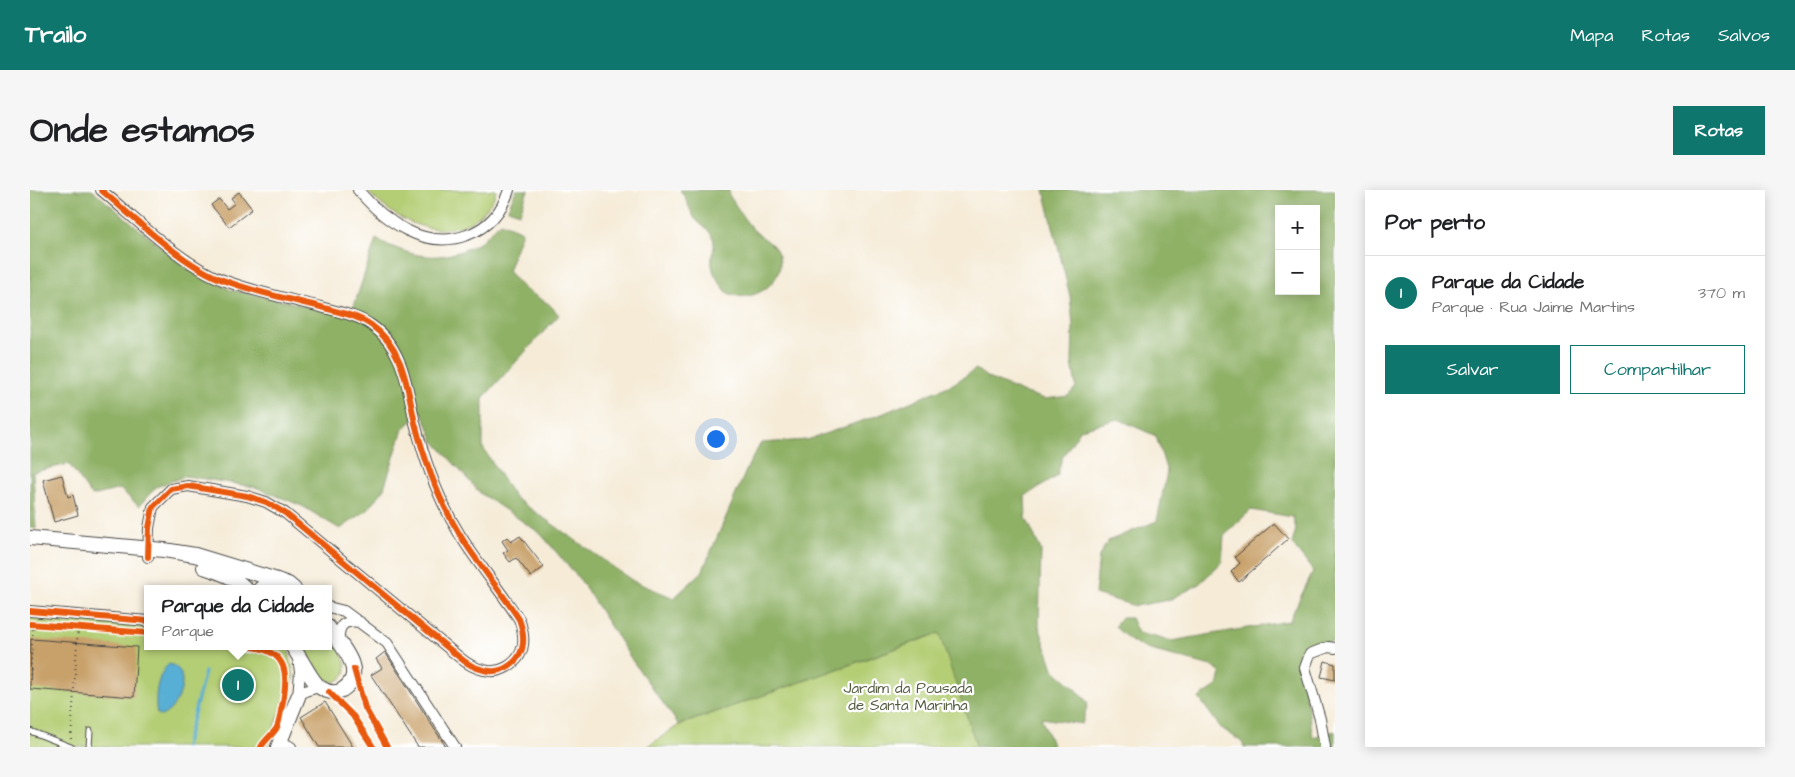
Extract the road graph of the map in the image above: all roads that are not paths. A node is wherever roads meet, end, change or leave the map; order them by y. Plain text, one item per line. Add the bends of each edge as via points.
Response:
1 (101, 190) edge
2 (358, 190) edge
3 (509, 190) edge
4 (30, 538) edge
5 (30, 546) edge
6 (148, 552) junction
7 (277, 580) junction
8 (242, 585) edge
9 (265, 585) edge
10 (289, 585) edge
11 (332, 608) edge
12 (30, 611) edge
13 (144, 621) edge
14 (360, 622) junction
15 (332, 632) edge
16 (340, 643) junction
17 (1335, 648) edge
18 (295, 650) edge
19 (296, 650) edge
20 (318, 687) junction
21 (298, 697) junction
22 (90, 730) dead end
23 (30, 731) edge
24 (283, 745) edge
25 (70, 747) edge
26 (89, 747) edge
27 (455, 747) edge
28 (1325, 747) edge

1 - 6 street via 179,255 221,280 351,315 371,325 386,340 400,359 424,454 441,499 473,555 519,619 524,632 523,646 520,657 501,671 470,665 285,513 247,496 188,486 171,489 153,507
2 - 3 street via 399,226 437,240 456,240 479,231 496,216
4 - 6 street
5 - 6 street
6 - 7 street via 195,555
6 - 8 street via 203,566
7 - 9 street
7 - 10 street
11 - 14 street via 344,610
12 - 13 street
14 - 16 street via 349,620 343,624 338,631
14 - 27 street via 387,643
15 - 16 street
16 - 20 street via 352,662 354,676 339,692
17 - 28 street via 1328,647 1310,654 1305,668
18 - 21 street via 300,672
19 - 20 street
20 - 21 street
21 - 24 street
22 - 26 lane
23 - 25 lane

